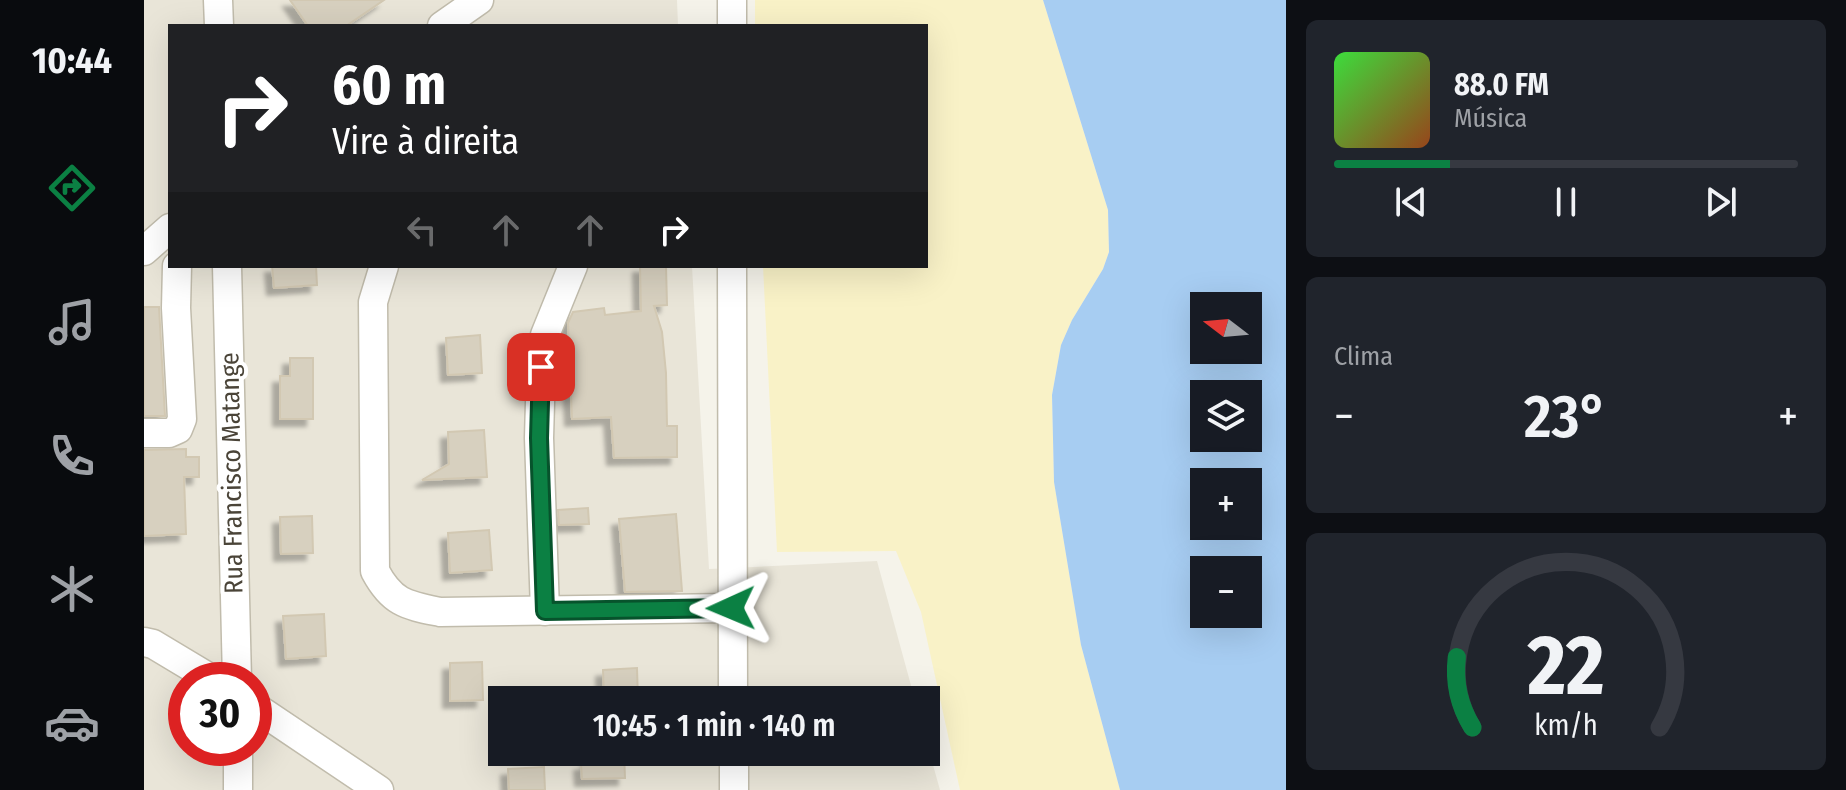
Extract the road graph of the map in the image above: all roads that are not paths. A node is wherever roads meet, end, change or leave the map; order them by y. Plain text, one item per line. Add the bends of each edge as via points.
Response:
1 (218, 0) edge
2 (479, 0) edge
3 (732, 0) edge
4 (219, 24) edge
5 (445, 24) edge
6 (732, 24) edge
7 (168, 230) edge
8 (144, 252) edge
9 (168, 252) edge
10 (177, 268) edge
11 (227, 268) edge
12 (383, 268) edge
13 (572, 268) edge
14 (732, 268) edge
15 (144, 433) edge
16 (731, 608) junction
17 (545, 611) junction
18 (144, 642) edge
19 (183, 662) edge
20 (237, 662) edge
21 (733, 686) edge
22 (272, 718) edge
23 (238, 766) edge
24 (734, 766) edge
25 (238, 790) edge
26 (379, 790) edge
27 (734, 790) edge

1 - 4 street
2 - 5 street
3 - 6 street
7 - 8 street
8 - 9 street
10 - 15 street via 182,419 169,433
11 - 20 street, Rua Francisco Matange
12 - 17 street via 373,302 375,571 386,592 412,606 440,612
13 - 17 street via 545,335 541,367
14 - 16 street
16 - 17 street
16 - 21 street
18 - 19 street
22 - 26 street
23 - 25 street
24 - 27 street

